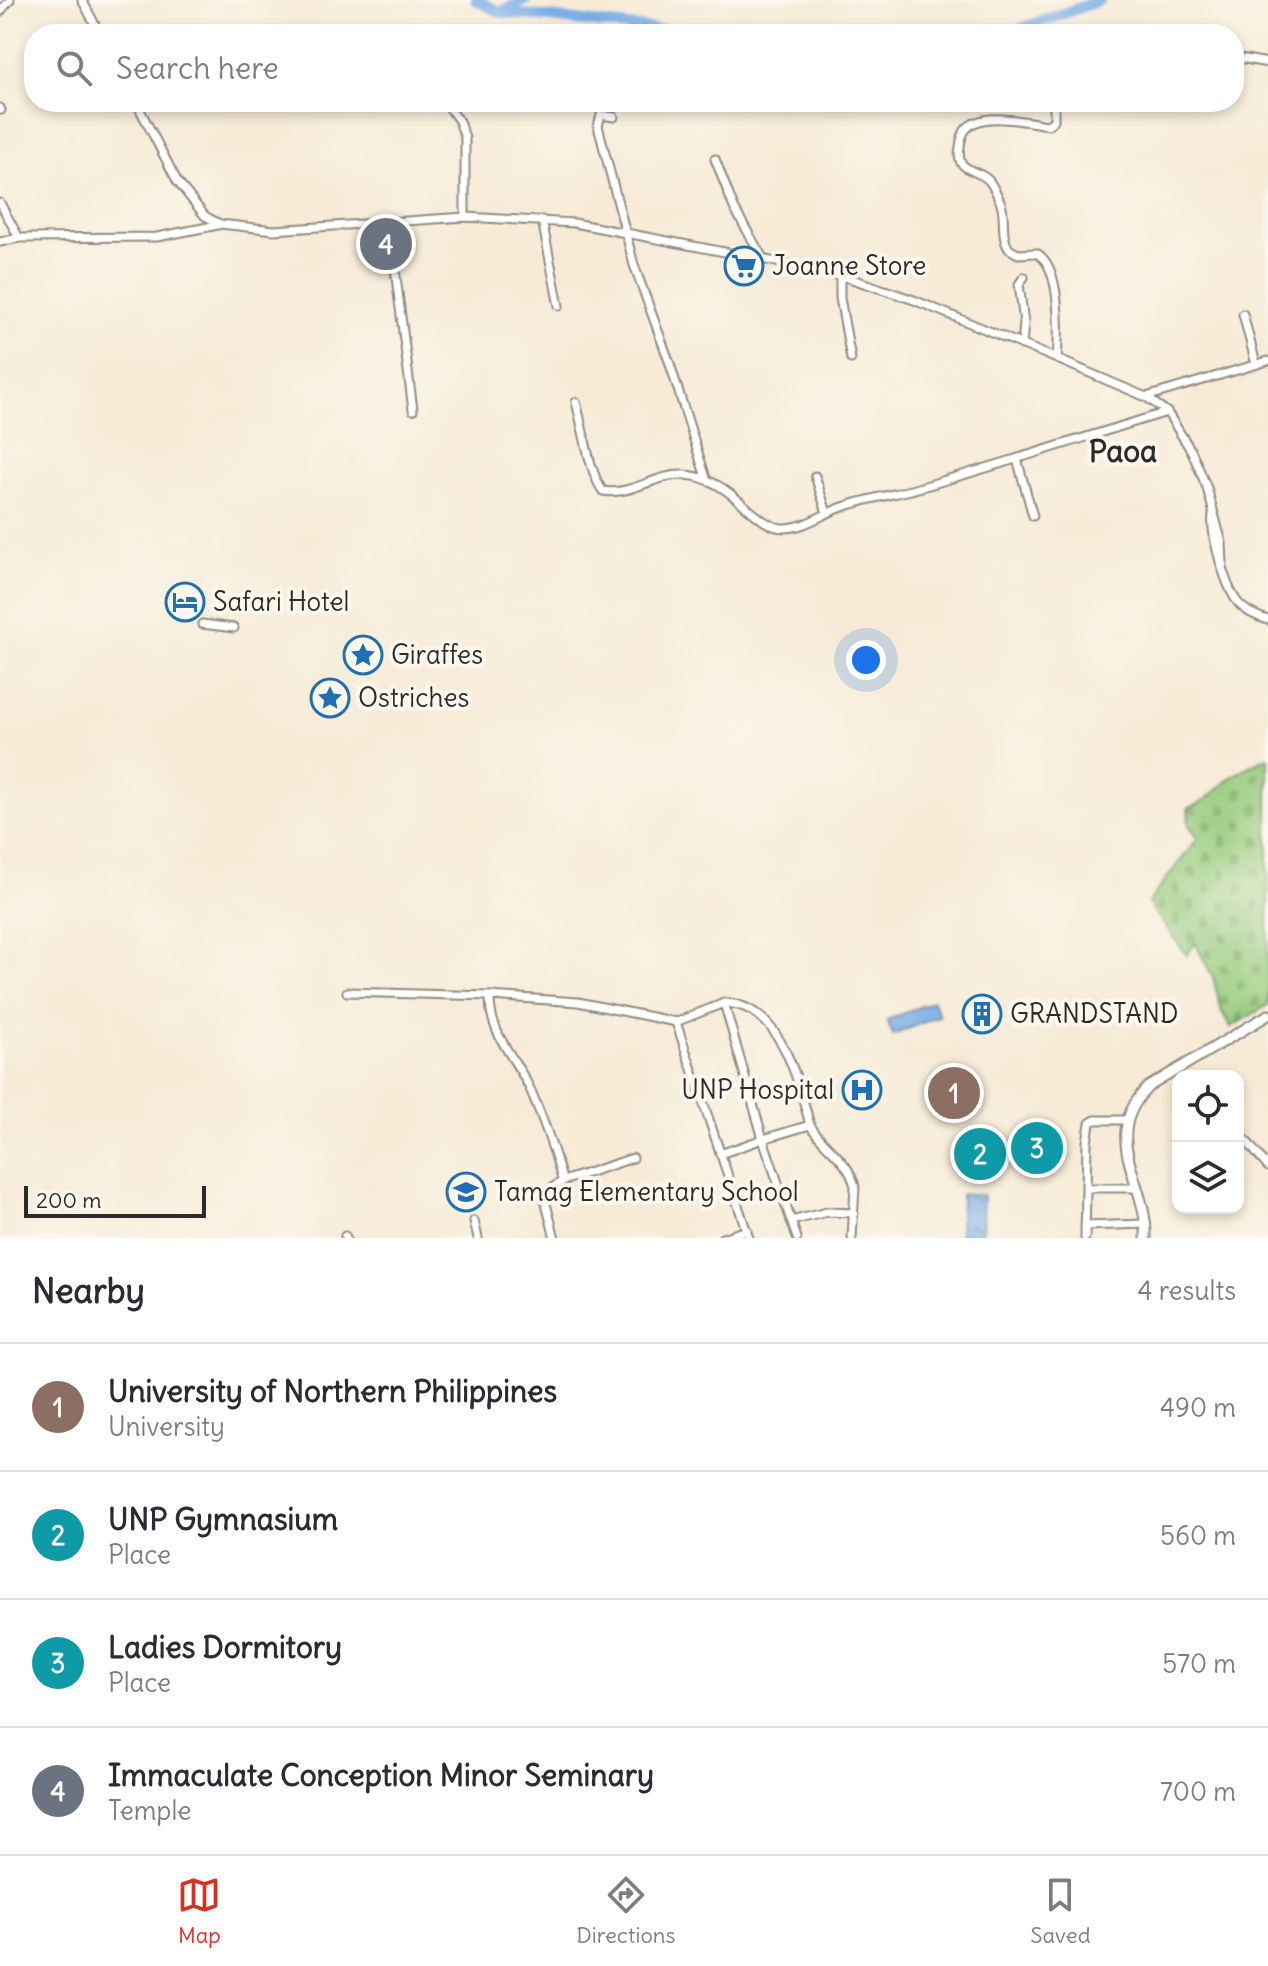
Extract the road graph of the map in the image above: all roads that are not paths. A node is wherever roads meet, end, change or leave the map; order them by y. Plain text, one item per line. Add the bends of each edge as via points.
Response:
1 (10, 0) edge
2 (82, 0) edge
3 (0, 12) edge
4 (95, 24) edge
5 (1244, 59) edge
6 (1268, 63) edge
7 (141, 112) edge
8 (452, 112) edge
9 (1054, 112) edge
10 (614, 117) dead end
11 (715, 159) dead end
12 (0, 203) edge
13 (465, 217) junction
14 (542, 220) junction
15 (389, 222) junction
16 (220, 224) junction
17 (626, 233) junction
18 (19, 238) junction
19 (0, 242) edge
20 (764, 260) junction
21 (840, 275) junction
22 (1024, 277) dead end
23 (559, 306) dead end
24 (1243, 314) dead end
25 (1022, 345) junction
26 (851, 359) dead end
27 (1057, 359) junction
28 (1268, 361) edge
29 (1256, 364) junction
30 (1146, 397) junction
31 (576, 402) dead end
32 (413, 410) dead end
33 (1167, 412) junction
34 (1017, 459) junction
35 (815, 476) dead end
36 (706, 478) junction
37 (827, 513) junction
38 (1033, 516) dead end
39 (1268, 620) edge
40 (202, 624) dead end
41 (234, 628) dead end
42 (347, 992) dead end
43 (490, 996) junction
44 (724, 1003) junction
45 (1268, 1015) edge
46 (676, 1022) junction
47 (1184, 1070) edge
48 (1172, 1076) edge
49 (1127, 1120) junction
50 (810, 1125) junction
51 (1244, 1138) edge
52 (763, 1139) junction
53 (720, 1154) junction
54 (633, 1158) dead end
55 (1268, 1167) edge
56 (563, 1181) junction
57 (1087, 1188) junction
58 (1136, 1188) junction
59 (854, 1213) junction
60 (474, 1221) dead end
61 (791, 1221) junction
62 (1145, 1224) junction
63 (1085, 1226) junction
64 (748, 1234) edge
65 (478, 1238) edge
66 (555, 1238) edge
67 (722, 1238) edge
68 (797, 1238) edge
69 (852, 1238) edge
70 (1085, 1238) edge
71 (1146, 1238) edge

1 - 3 street
2 - 4 street
5 - 6 street
7 - 16 street via 177,181 205,216
8 - 13 street via 465,138
9 - 27 street via 1048,125 992,118 969,126 962,134 959,155 965,167 991,183 1002,206 1009,249 1040,254 1047,261 1059,321
10 - 17 street via 601,115 598,126
11 - 20 street via 734,208
12 - 18 street
13 - 14 street
13 - 15 street
14 - 17 street
14 - 23 street
15 - 16 street via 274,230
15 - 32 street
16 - 18 street via 157,237
17 - 20 street
17 - 36 street
18 - 19 street
20 - 21 street
21 - 25 street
21 - 26 street
22 - 25 street via 1019,284
24 - 29 street
25 - 27 street
27 - 30 street
28 - 29 street
29 - 30 street
30 - 33 street
31 - 36 street via 603,491 678,475
33 - 34 street
33 - 39 street via 1207,488 1230,590 1242,607
34 - 37 street
34 - 38 street
35 - 37 street
36 - 37 street via 778,528
40 - 41 street
42 - 43 street
43 - 46 street via 578,1002
43 - 56 street via 489,1014 530,1089
44 - 46 street
44 - 50 street via 744,1006 773,1031 793,1069
44 - 52 street
45 - 47 main road
46 - 53 street
48 - 49 main road via 1148,1087
49 - 57 street via 1090,1123
49 - 58 main road
50 - 52 street
50 - 59 street via 849,1169
51 - 55 street
52 - 53 street
52 - 61 street
53 - 64 street
54 - 56 street
56 - 66 street via 545,1200
57 - 58 street
57 - 63 street
58 - 62 main road
59 - 61 street via 827,1212
59 - 69 street
60 - 65 street
61 - 68 street
62 - 63 street
62 - 71 main road
63 - 70 street
64 - 67 street

